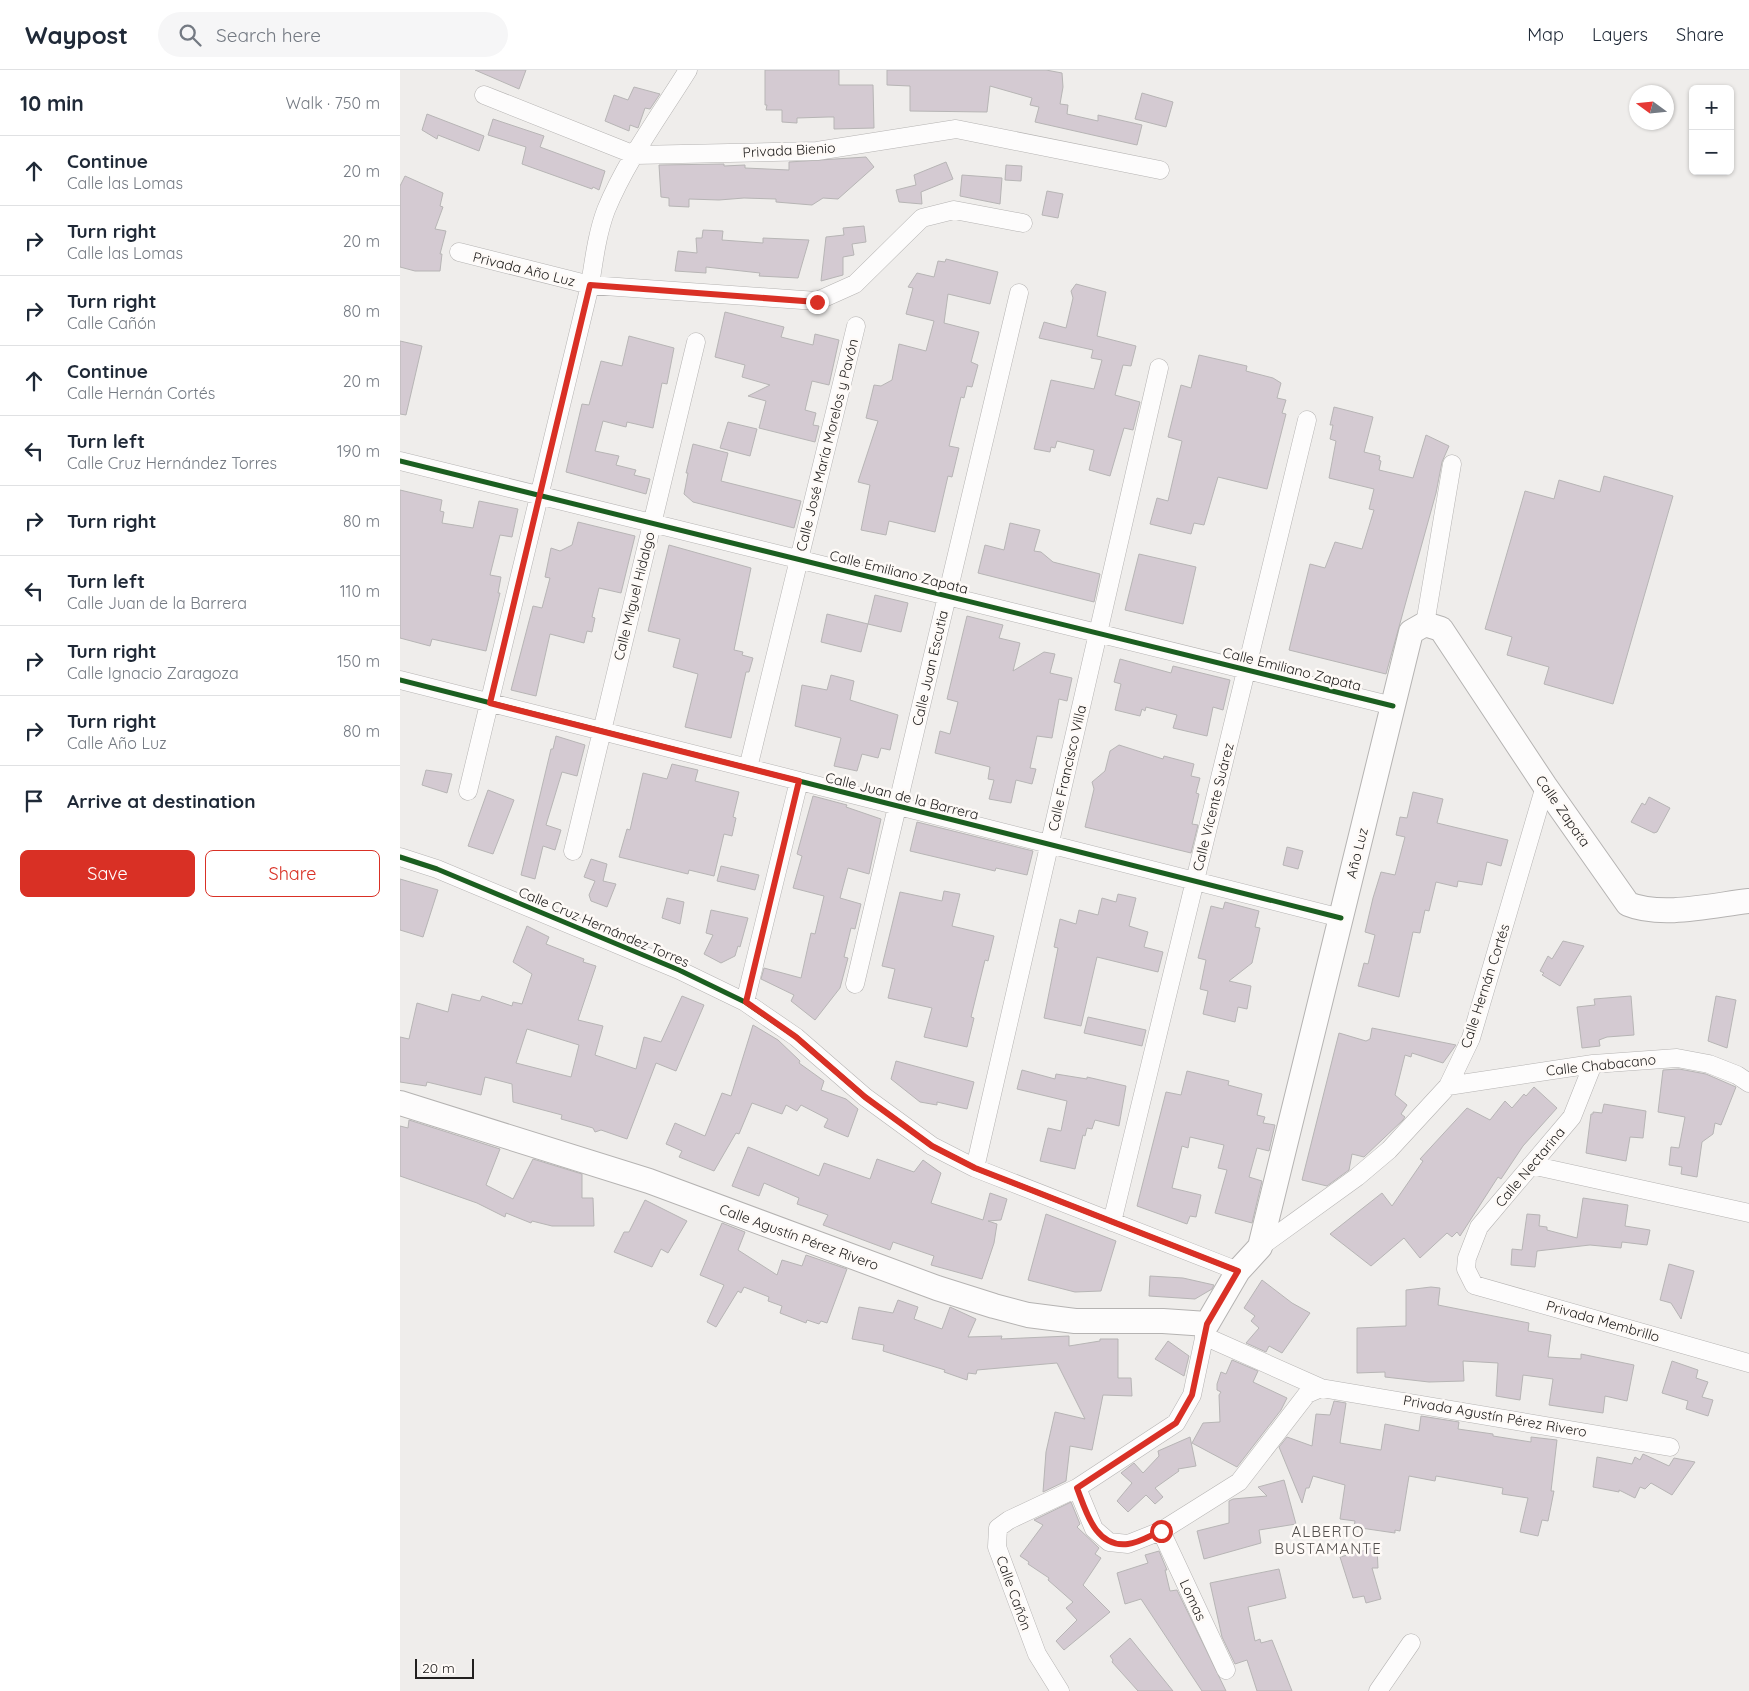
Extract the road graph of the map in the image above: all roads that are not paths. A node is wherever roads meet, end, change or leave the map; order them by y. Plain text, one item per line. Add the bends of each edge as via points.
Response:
1 (688, 70) edge
2 (484, 95) dead end
3 (635, 155) junction
4 (1160, 170) dead end
5 (1023, 223) dead end
6 (459, 252) dead end
7 (590, 285) junction
8 (1019, 292) dead end
9 (856, 326) dead end
10 (696, 342) dead end
11 (1158, 368) dead end
12 (1307, 420) dead end
13 (400, 460) edge
14 (1452, 464) dead end
15 (540, 495) junction
16 (652, 522) junction
17 (799, 559) junction
18 (947, 596) junction
19 (1425, 624) junction
20 (1098, 633) junction
21 (1247, 670) junction
22 (400, 680) edge
23 (490, 703) junction
24 (1393, 706) junction
25 (602, 731) junction
26 (748, 768) junction
27 (799, 781) junction
28 (1545, 786) junction
29 (468, 791) dead end
30 (897, 806) junction
31 (1049, 844) junction
32 (573, 850) dead end
33 (400, 857) edge
34 (1195, 881) junction
35 (1749, 901) edge
36 (1341, 918) junction
37 (855, 984) dead end
38 (746, 1002) junction
39 (1593, 1064) junction
40 (1749, 1083) edge
41 (1448, 1086) junction
42 (400, 1103) edge
43 (1530, 1165) junction
44 (975, 1168) junction
45 (1749, 1213) edge
46 (1112, 1222) junction
47 (1260, 1247) junction
48 (1466, 1269) joint
49 (1238, 1271) junction
50 (1206, 1330) junction
51 (1749, 1363) edge
52 (1321, 1388) junction
53 (1670, 1447) dead end
54 (1077, 1488) junction
55 (1161, 1531) junction
56 (1412, 1643) dead end
57 (1226, 1670) dead end
58 (1060, 1691) edge
59 (1378, 1691) edge

1 - 3 street
2 - 3 street, Privada Bienio
3 - 4 street, Privada Bienio via 817,151 956,128
3 - 7 street via 606,210
5 - 7 street, Privada Año Luz via 954,210 922,218 856,284 817,302
6 - 7 street, Privada Año Luz
7 - 15 street
8 - 18 street, Calle Juan Escutia
9 - 17 street, Calle José María Morelos y Pavón
10 - 16 street, Calle Miguel Hidalgo
11 - 20 street, Calle Francisco Villa
12 - 21 street, Calle Vicente Suárez
13 - 15 street, Calle Emiliano Zapata
14 - 19 street
15 - 16 street, Calle Emiliano Zapata
15 - 23 street
16 - 17 street, Calle Emiliano Zapata
16 - 25 street, Calle Miguel Hidalgo
17 - 18 street, Calle Emiliano Zapata
17 - 26 street, Calle José María Morelos y Pavón
18 - 20 street, Calle Emiliano Zapata
18 - 30 street, Calle Juan Escutia
19 - 24 main road, Año Luz via 1411,632
19 - 28 main road, Calle Zapata via 1441,629
20 - 21 street, Calle Emiliano Zapata
20 - 31 street, Calle Francisco Villa
21 - 24 street, Calle Emiliano Zapata
21 - 34 street, Calle Vicente Suárez
22 - 23 street, Calle Juan de la Barrera
23 - 25 street, Calle Juan de la Barrera
23 - 29 street
24 - 36 main road, Año Luz
25 - 26 street, Calle Juan de la Barrera
25 - 32 street, Calle Miguel Hidalgo
26 - 27 street, Calle Juan de la Barrera
27 - 30 street, Calle Juan de la Barrera
27 - 38 street
28 - 35 main road, Calle Zapata via 1628,904 1640,909 1658,910
28 - 41 street, Calle Hernán Cortés via 1471,1038
30 - 31 street, Calle Juan de la Barrera
30 - 37 street, Calle Juan Escutia
31 - 34 street, Calle Juan de la Barrera
31 - 44 street, Calle Francisco Villa
33 - 38 street, Calle Cruz Hernández Torres via 679,970
34 - 36 street, Calle Juan de la Barrera
34 - 46 street, Calle Vicente Suárez
36 - 47 main road, Año Luz
38 - 44 street, Calle Cruz Hernández Torres via 796,1037 865,1097 932,1146
39 - 40 street, Calle Chabacano via 1677,1058 1708,1064
39 - 41 street, Calle Chabacano
39 - 43 street, Calle Nectarina via 1572,1117
41 - 47 street, Calle Hernán Cortés via 1389,1150
42 - 50 main road, Calle Agustín Pérez Rivero via 649,1181 994,1306 1028,1315 1075,1321 1163,1321
43 - 45 street
43 - 48 street, Calle Nectarina via 1479,1227
44 - 46 street, Calle Cruz Hernández Torres
46 - 49 street, Calle Cruz Hernández Torres
47 - 49 main road, Calle Hernán Cortés
48 - 51 street, Privada Membrillo via 1474,1284
49 - 50 main road, Calle Hernán Cortés
50 - 52 street, Calle Agustín Pérez Rivero
50 - 54 street, Calle Cañón via 1192,1395 1176,1423
52 - 53 street, Privada Agustín Pérez Rivero
52 - 55 street via 1307,1394 1239,1482
54 - 55 street via 1094,1529 1109,1542 1128,1544
54 - 58 street, Calle Cañón via 998,1528 997,1547 1037,1654
55 - 57 street, Lomas
56 - 59 street

